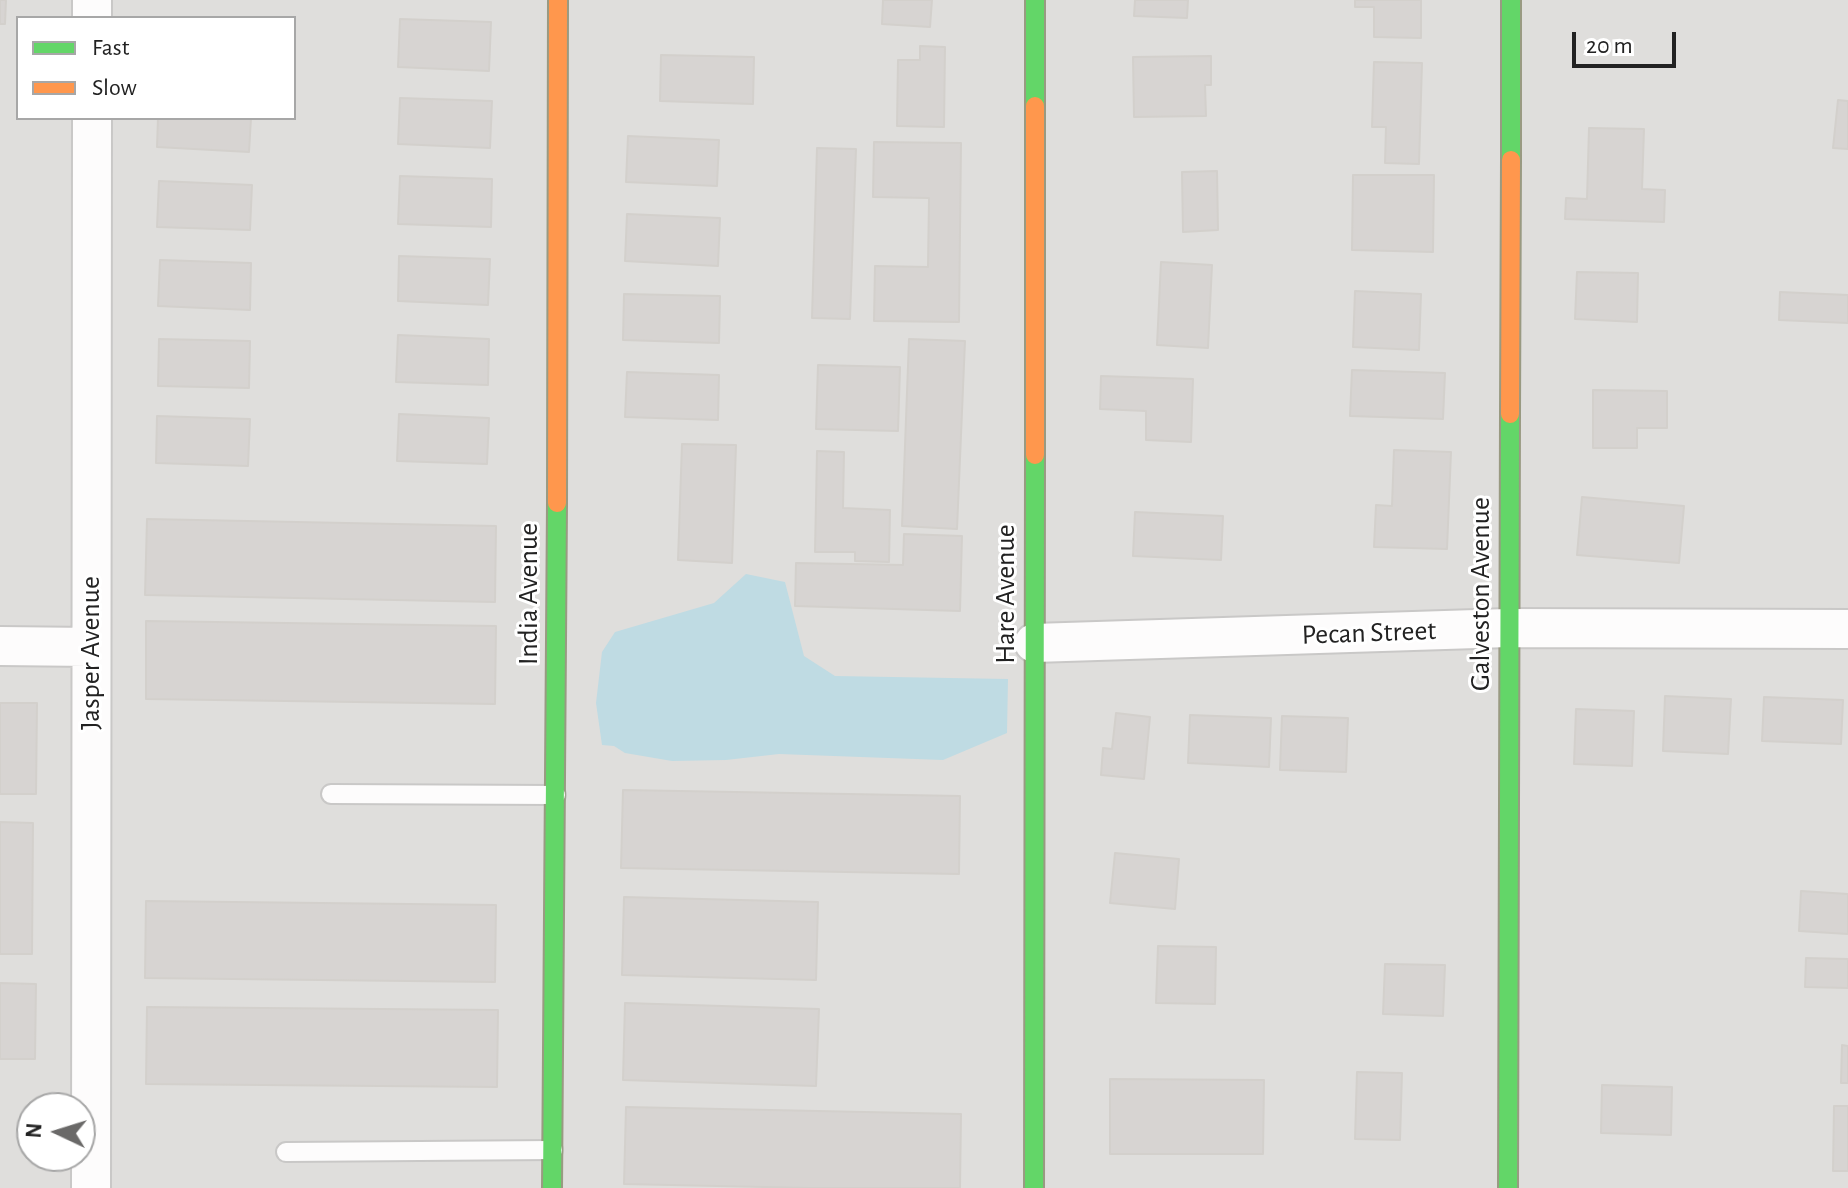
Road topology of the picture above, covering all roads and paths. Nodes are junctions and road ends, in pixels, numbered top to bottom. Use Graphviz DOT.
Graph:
graph roads {
  1 [pos="558,0"];
  2 [pos="1035,0"];
  3 [pos="1511,0"];
  4 [pos="92,120"];
  5 [pos="1508,628"];
  6 [pos="1848,629"];
  7 [pos="1034,643"];
  8 [pos="0,646"];
  9 [pos="91,647"];
  10 [pos="331,794"];
  11 [pos="556,795"];
  12 [pos="553,1150"];
  13 [pos="286,1152"];
  14 [pos="91,1188"];
  15 [pos="552,1188"];
  16 [pos="1034,1188"];
  17 [pos="1508,1188"];
  1 -- 11 [label="street, India Avenue"];
  2 -- 7 [label="street, Hare Avenue"];
  3 -- 5 [label="street, Galveston Avenue"];
  4 -- 9 [label="street, Jasper Avenue"];
  5 -- 6 [label="street, Pecan Street"];
  5 -- 7 [label="street, Pecan Street"];
  5 -- 17 [label="street, Galveston Avenue"];
  7 -- 16 [label="street, Hare Avenue"];
  8 -- 9 [label="street"];
  9 -- 14 [label="street, Jasper Avenue"];
  10 -- 11 [label="lane"];
  11 -- 12 [label="street, India Avenue"];
  12 -- 13 [label="lane"];
  12 -- 15 [label="street, India Avenue"];
}
